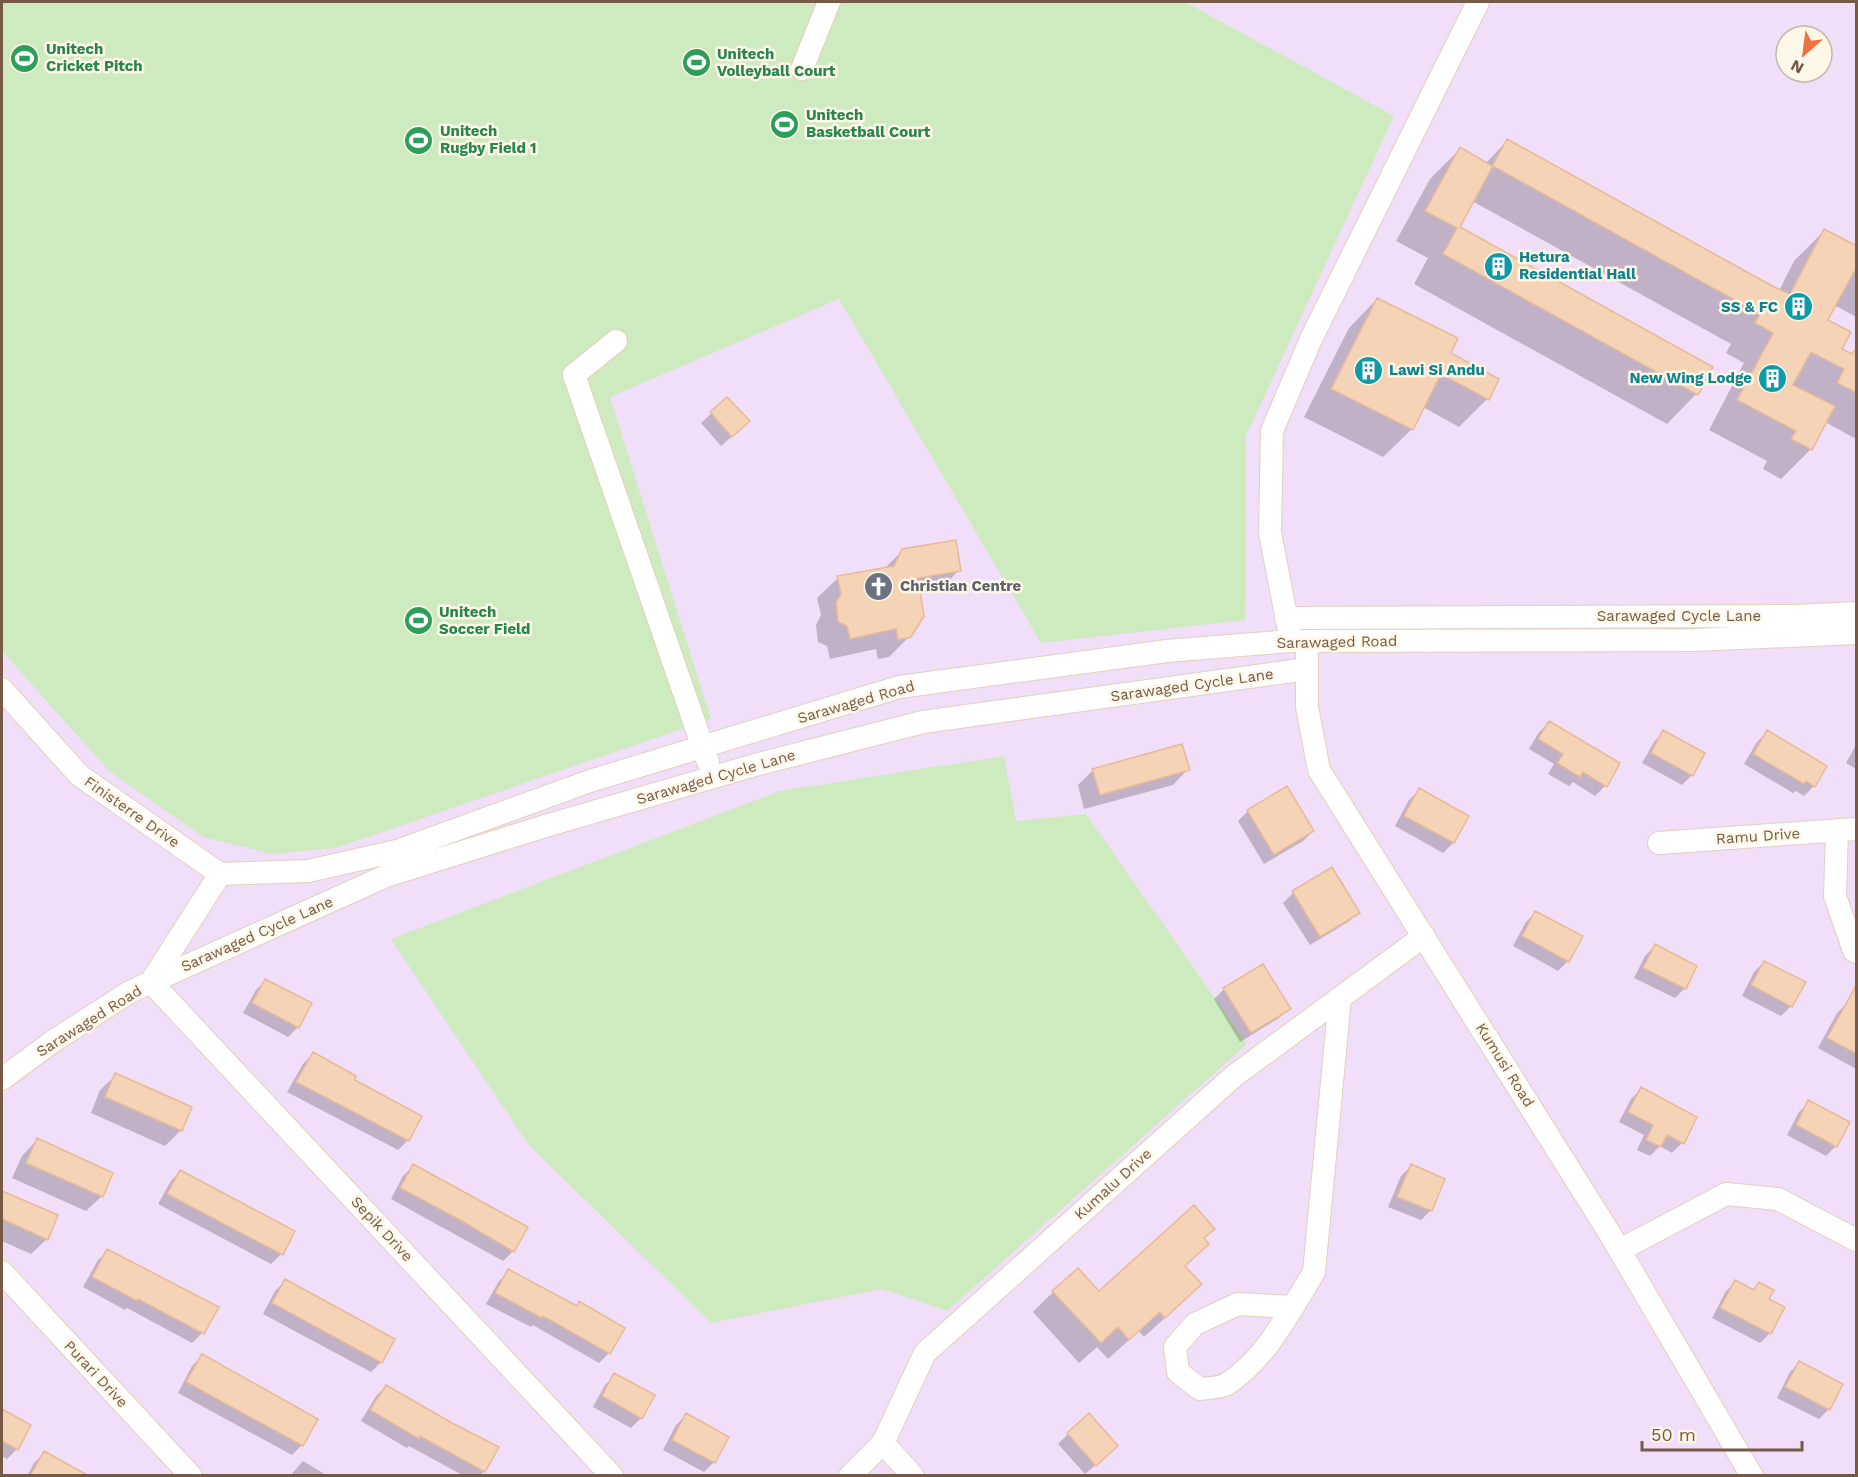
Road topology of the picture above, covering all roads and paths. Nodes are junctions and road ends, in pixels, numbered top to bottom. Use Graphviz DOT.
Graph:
graph roads {
  1 [pos="829,2"];
  2 [pos="1469,5"];
  3 [pos="802,69"];
  4 [pos="616,341"];
  5 [pos="1857,613"];
  6 [pos="1286,618"];
  7 [pos="1857,633"];
  8 [pos="1299,641"];
  9 [pos="1307,669"];
  10 [pos="2,689"];
  11 [pos="713,777"];
  12 [pos="1847,830"];
  13 [pos="1659,843"];
  14 [pos="220,874"];
  15 [pos="1424,936"];
  16 [pos="1857,952"];
  17 [pos="151,982"];
  18 [pos="1340,998"];
  19 [pos="2,1079"];
  20 [pos="1857,1240"];
  21 [pos="1620,1250"];
  22 [pos="2,1272"];
  23 [pos="1292,1307"];
  24 [pos="883,1443"];
  25 [pos="191,1476"];
  26 [pos="612,1476"];
  27 [pos="850,1476"];
  28 [pos="913,1476"];
  29 [pos="1752,1476"];
  1 -- 3 [label="street"];
  2 -- 6 [label="street, Kumusi Road"];
  4 -- 11 [label="street"];
  5 -- 6 [label="street, Sarawaged Cycle Lane"];
  6 -- 8 [label="street, Kumusi Road"];
  7 -- 8 [label="street, Sarawaged Road"];
  8 -- 9 [label="street, Kumusi Road"];
  8 -- 14 [label="street, Sarawaged Road"];
  9 -- 11 [label="street, Sarawaged Cycle Lane"];
  9 -- 15 [label="street, Kumusi Road"];
  10 -- 14 [label="street, Finisterre Drive"];
  11 -- 17 [label="street, Sarawaged Cycle Lane"];
  12 -- 13 [label="street, Ramu Drive"];
  12 -- 16 [label="street"];
  14 -- 17 [label="street, Sarawaged Road"];
  15 -- 18 [label="street, Kumalu Drive"];
  15 -- 21 [label="street, Kumusi Road"];
  17 -- 19 [label="street, Sarawaged Road"];
  17 -- 26 [label="street"];
  18 -- 23 [label="street"];
  18 -- 24 [label="street, Kumalu Drive"];
  20 -- 21 [label="street"];
  21 -- 29 [label="street, Kumusi Road"];
  22 -- 25 [label="street, Purari Drive"];
  23 -- 23 [label="street"];
  24 -- 27 [label="street, Kumalu Drive"];
  24 -- 28 [label="street"];
}
